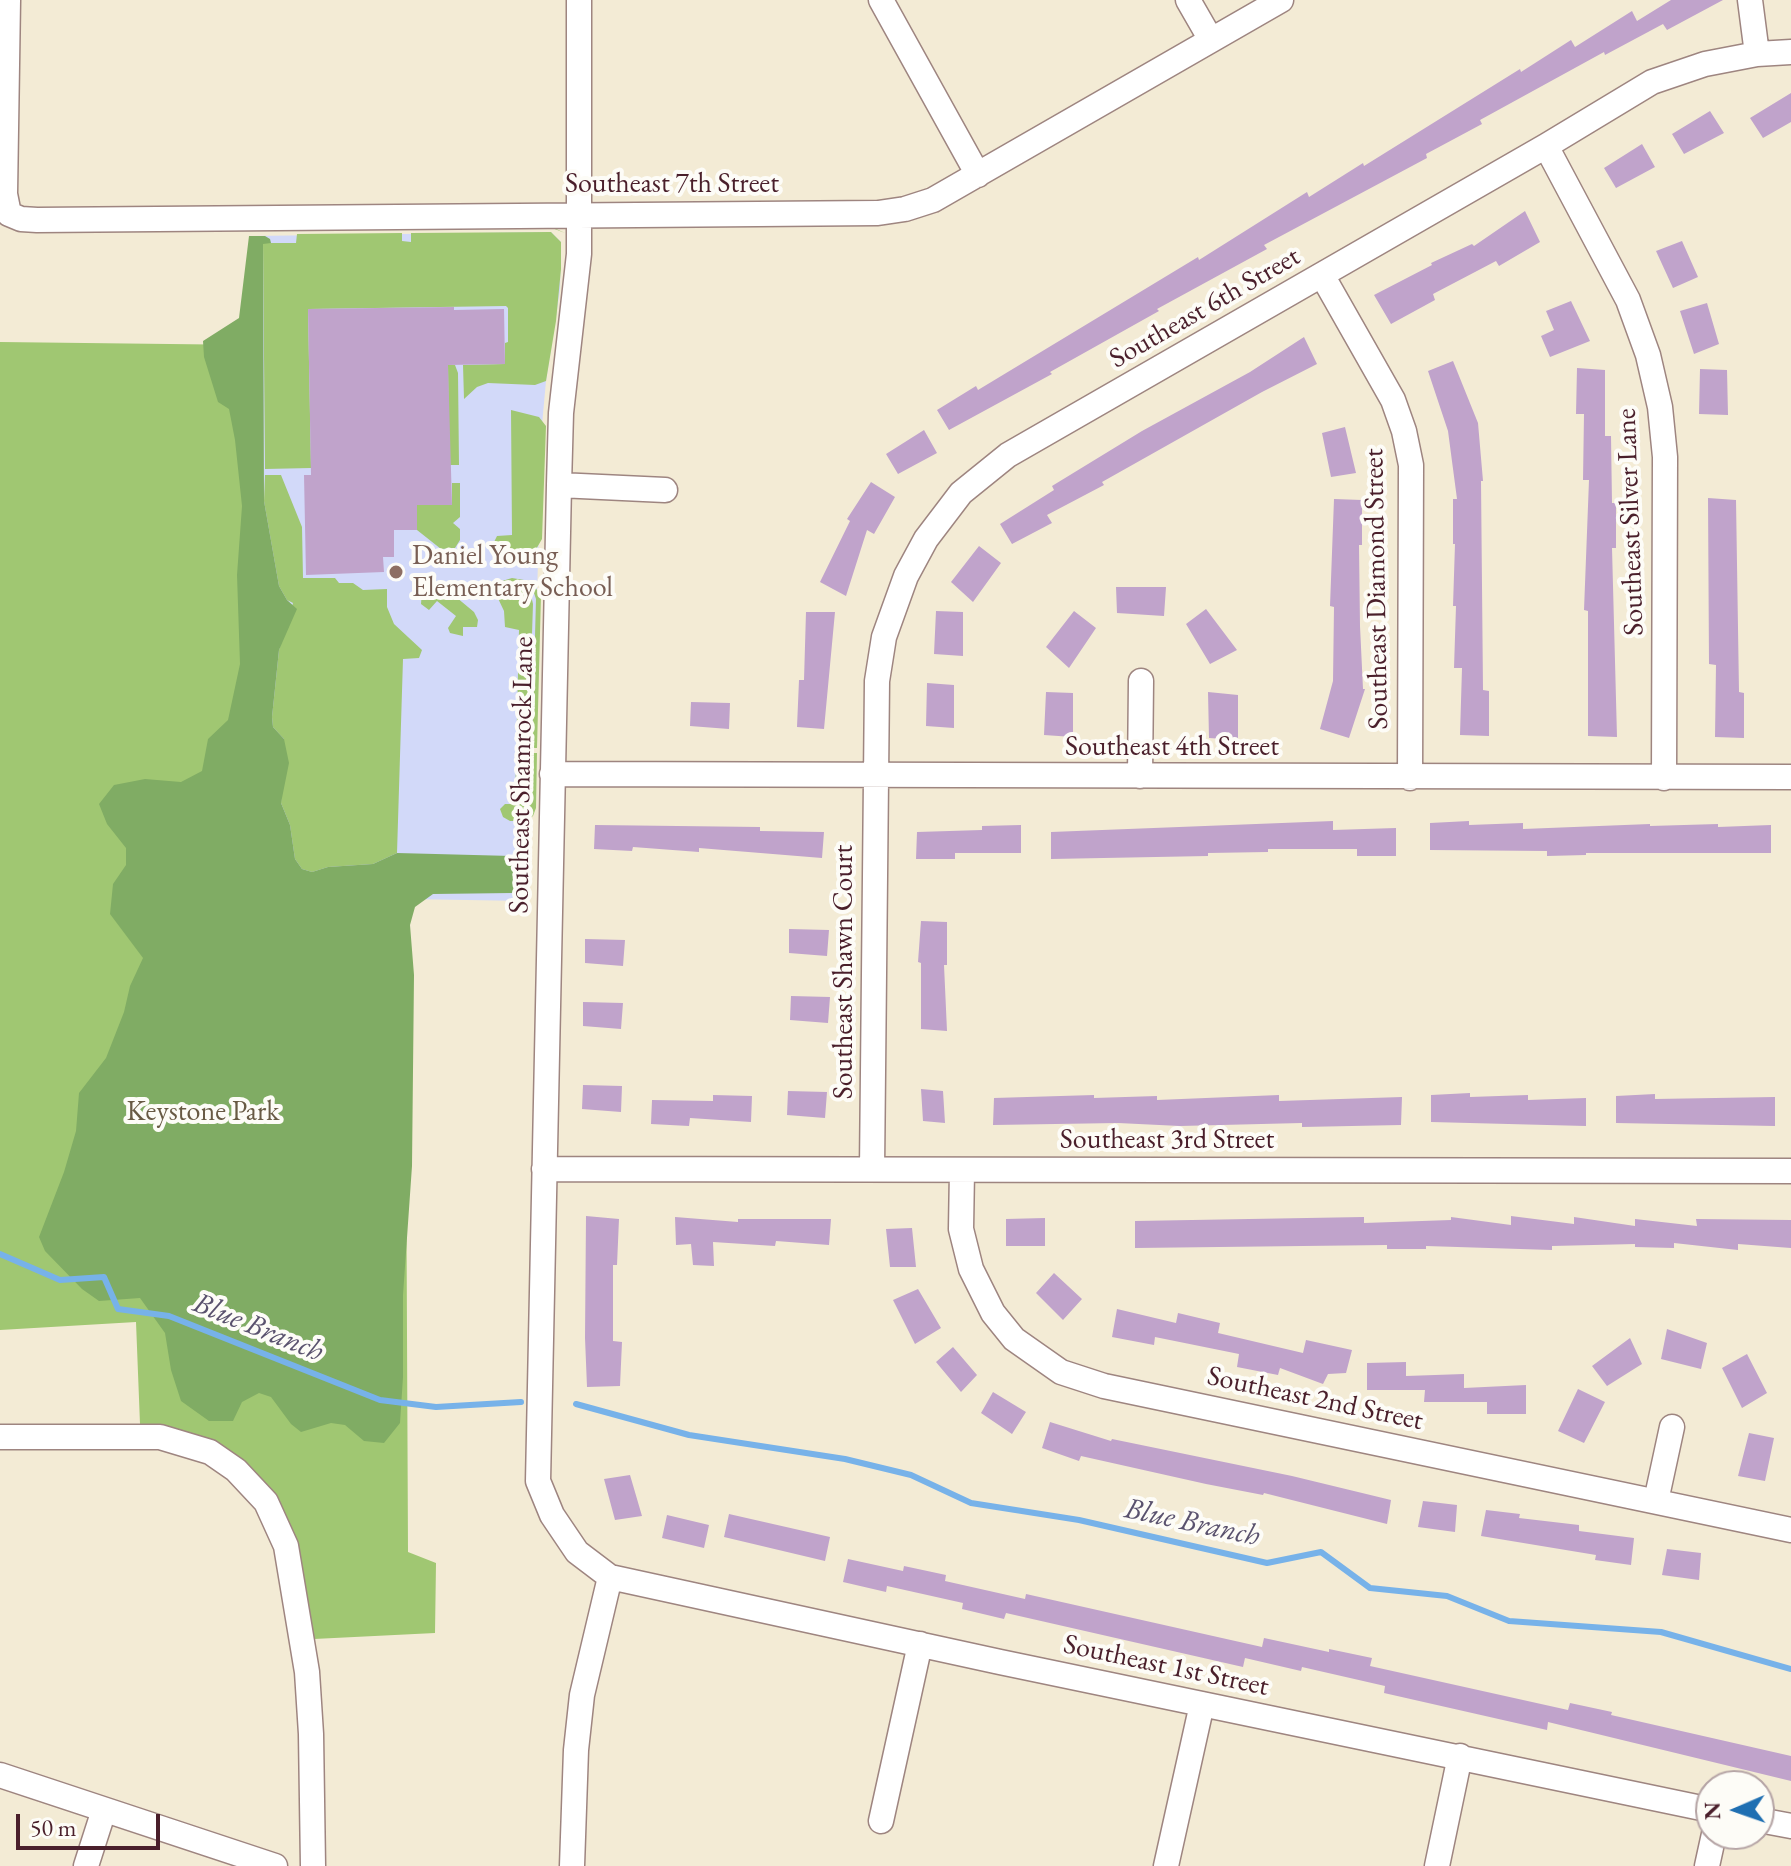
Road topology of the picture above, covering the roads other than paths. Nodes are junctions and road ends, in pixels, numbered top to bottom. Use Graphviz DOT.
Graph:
graph roads {
  1 [pos="8,0"];
  2 [pos="579,0"];
  3 [pos="881,0"];
  4 [pos="1188,0"];
  5 [pos="1281,0"];
  6 [pos="1750,0"];
  7 [pos="1211,40"];
  8 [pos="1791,52"];
  9 [pos="1757,54"];
  10 [pos="1546,146"];
  11 [pos="978,175"];
  12 [pos="578,215"];
  13 [pos="1322,275"];
  14 [pos="559,485"];
  15 [pos="665,490"];
  16 [pos="1141,681"];
  17 [pos="552,774"];
  18 [pos="1140,776"];
  19 [pos="875,777"];
  20 [pos="1791,777"];
  21 [pos="1410,778"];
  22 [pos="1664,778"];
  23 [pos="544,1169"];
  24 [pos="872,1169"];
  25 [pos="962,1171"];
  26 [pos="1791,1171"];
  27 [pos="1672,1427"];
  28 [pos="0,1437"];
  29 [pos="1656,1501"];
  30 [pos="1791,1530"];
  31 [pos="610,1577"];
  32 [pos="920,1644"];
  33 [pos="1202,1704"];
  34 [pos="1460,1756"];
  35 [pos="0,1775"];
  36 [pos="1695,1807"];
  37 [pos="104,1810"];
  38 [pos="881,1821"];
  39 [pos="86,1866"];
  40 [pos="275,1866"];
  41 [pos="313,1866"];
  42 [pos="572,1866"];
  43 [pos="1166,1866"];
  44 [pos="1437,1866"];
  1 -- 12 [label="street, Southeast 7th Street"];
  2 -- 12 [label="street, Southeast Shamrock Lane"];
  3 -- 11 [label="street"];
  4 -- 7 [label="street"];
  5 -- 7 [label="street, Southeast 7th Street"];
  6 -- 9 [label="street"];
  7 -- 11 [label="street, Southeast 7th Street"];
  8 -- 9 [label="street, Southeast 6th Street"];
  9 -- 10 [label="street, Southeast 6th Street"];
  10 -- 13 [label="street, Southeast 6th Street"];
  10 -- 22 [label="street, Southeast Silver Lane"];
  11 -- 12 [label="street, Southeast 7th Street"];
  12 -- 14 [label="street, Southeast Shamrock Lane"];
  13 -- 19 [label="street, Southeast 6th Street"];
  13 -- 21 [label="street, Southeast Diamond Street"];
  14 -- 15 [label="street"];
  14 -- 17 [label="street, Southeast Shamrock Lane"];
  16 -- 18 [label="street"];
  17 -- 19 [label="street, Southeast 4th Street"];
  17 -- 23 [label="street, Southeast Shamrock Lane"];
  18 -- 19 [label="street, Southeast 4th Street"];
  18 -- 21 [label="street, Southeast 4th Street"];
  19 -- 24 [label="street, Southeast Shawn Court"];
  20 -- 22 [label="street, Southeast 4th Street"];
  21 -- 22 [label="street, Southeast 4th Street"];
  23 -- 24 [label="street, Southeast 3rd Street"];
  23 -- 31 [label="street, Southeast Shamrock Lane"];
  24 -- 25 [label="street, Southeast 3rd Street"];
  25 -- 26 [label="street, Southeast 3rd Street"];
  25 -- 29 [label="street, Southeast 2nd Street"];
  27 -- 29 [label="street"];
  28 -- 41 [label="street"];
  29 -- 30 [label="street, Southeast 2nd Street"];
  31 -- 32 [label="street, Southeast 1st Street"];
  31 -- 42 [label="street"];
  32 -- 33 [label="street, Southeast 1st Street"];
  32 -- 38 [label="street"];
  33 -- 34 [label="street, Southeast 1st Street"];
  33 -- 43 [label="street"];
  34 -- 36 [label="street, Southeast 1st Street"];
  34 -- 44 [label="street"];
  35 -- 37 [label="street"];
  37 -- 39 [label="street"];
  37 -- 40 [label="street"];
}
